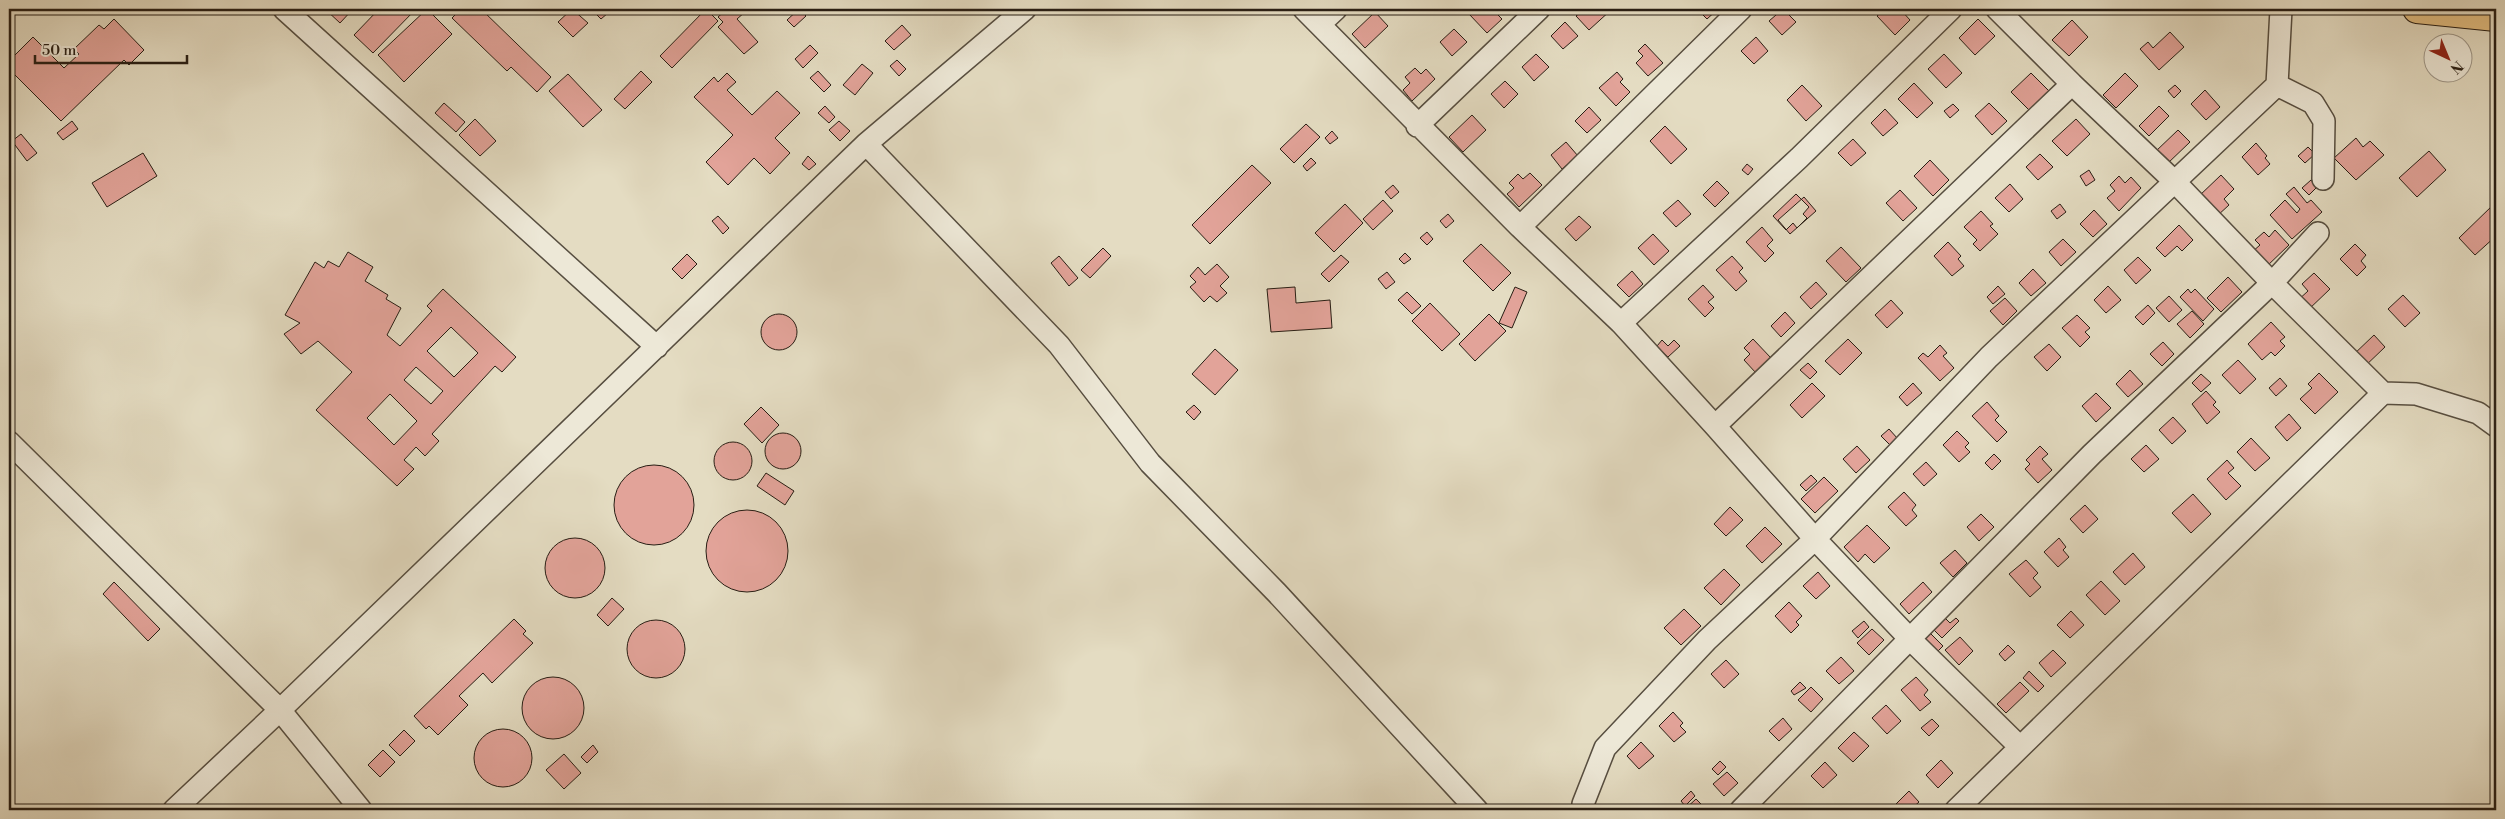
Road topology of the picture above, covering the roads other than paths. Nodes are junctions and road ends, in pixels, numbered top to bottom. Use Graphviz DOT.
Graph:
graph roads {
  1 [pos="284,9"];
  2 [pos="1025,9"];
  3 [pos="1304,9"];
  4 [pos="1336,9"];
  5 [pos="1539,9"];
  6 [pos="1741,9"];
  7 [pos="1951,9"];
  8 [pos="1997,9"];
  9 [pos="2281,9"];
  10 [pos="2417,9"];
  11 [pos="2496,17"];
  12 [pos="1320,24"];
  13 [pos="2072,84"];
  14 [pos="2277,85"];
  15 [pos="1417,126"];
  16 [pos="866,144"];
  17 [pos="2323,179"];
  18 [pos="2174,182"];
  19 [pos="1520,227"];
  20 [pos="2318,233"];
  21 [pos="2272,284"];
  22 [pos="1621,323"];
  23 [pos="657,347"];
  24 [pos="2383,393"];
  25 [pos="1715,426"];
  26 [pos="2496,426"];
  27 [pos="9,442"];
  28 [pos="1814,539"];
  29 [pos="1910,639"];
  30 [pos="280,710"];
  31 [pos="2020,747"];
  32 [pos="1475,809"];
  33 [pos="174,810"];
  34 [pos="360,810"];
  35 [pos="1583,810"];
  36 [pos="1741,810"];
  37 [pos="1956,810"];
  1 -- 23 [label="street"];
  2 -- 16 [label="street"];
  3 -- 12 [label="street"];
  4 -- 12 [label="street"];
  5 -- 15 [label="street"];
  6 -- 19 [label="street"];
  7 -- 22 [label="street"];
  8 -- 13 [label="street"];
  9 -- 14 [label="street"];
  10 -- 11 [label="main road"];
  12 -- 15 [label="street"];
  13 -- 18 [label="street"];
  13 -- 25 [label="street"];
  14 -- 17 [label="street"];
  14 -- 18 [label="street"];
  15 -- 19 [label="street"];
  16 -- 23 [label="street"];
  16 -- 32 [label="street"];
  18 -- 21 [label="street"];
  18 -- 28 [label="street"];
  19 -- 22 [label="street"];
  20 -- 21 [label="street"];
  21 -- 24 [label="street"];
  21 -- 29 [label="street"];
  22 -- 25 [label="street"];
  23 -- 30 [label="street"];
  24 -- 26 [label="street"];
  24 -- 31 [label="street"];
  25 -- 28 [label="street"];
  27 -- 30 [label="street"];
  28 -- 29 [label="street"];
  28 -- 35 [label="street"];
  29 -- 31 [label="street"];
  29 -- 36 [label="street"];
  30 -- 33 [label="street"];
  30 -- 34 [label="street"];
  31 -- 37 [label="street"];
}
